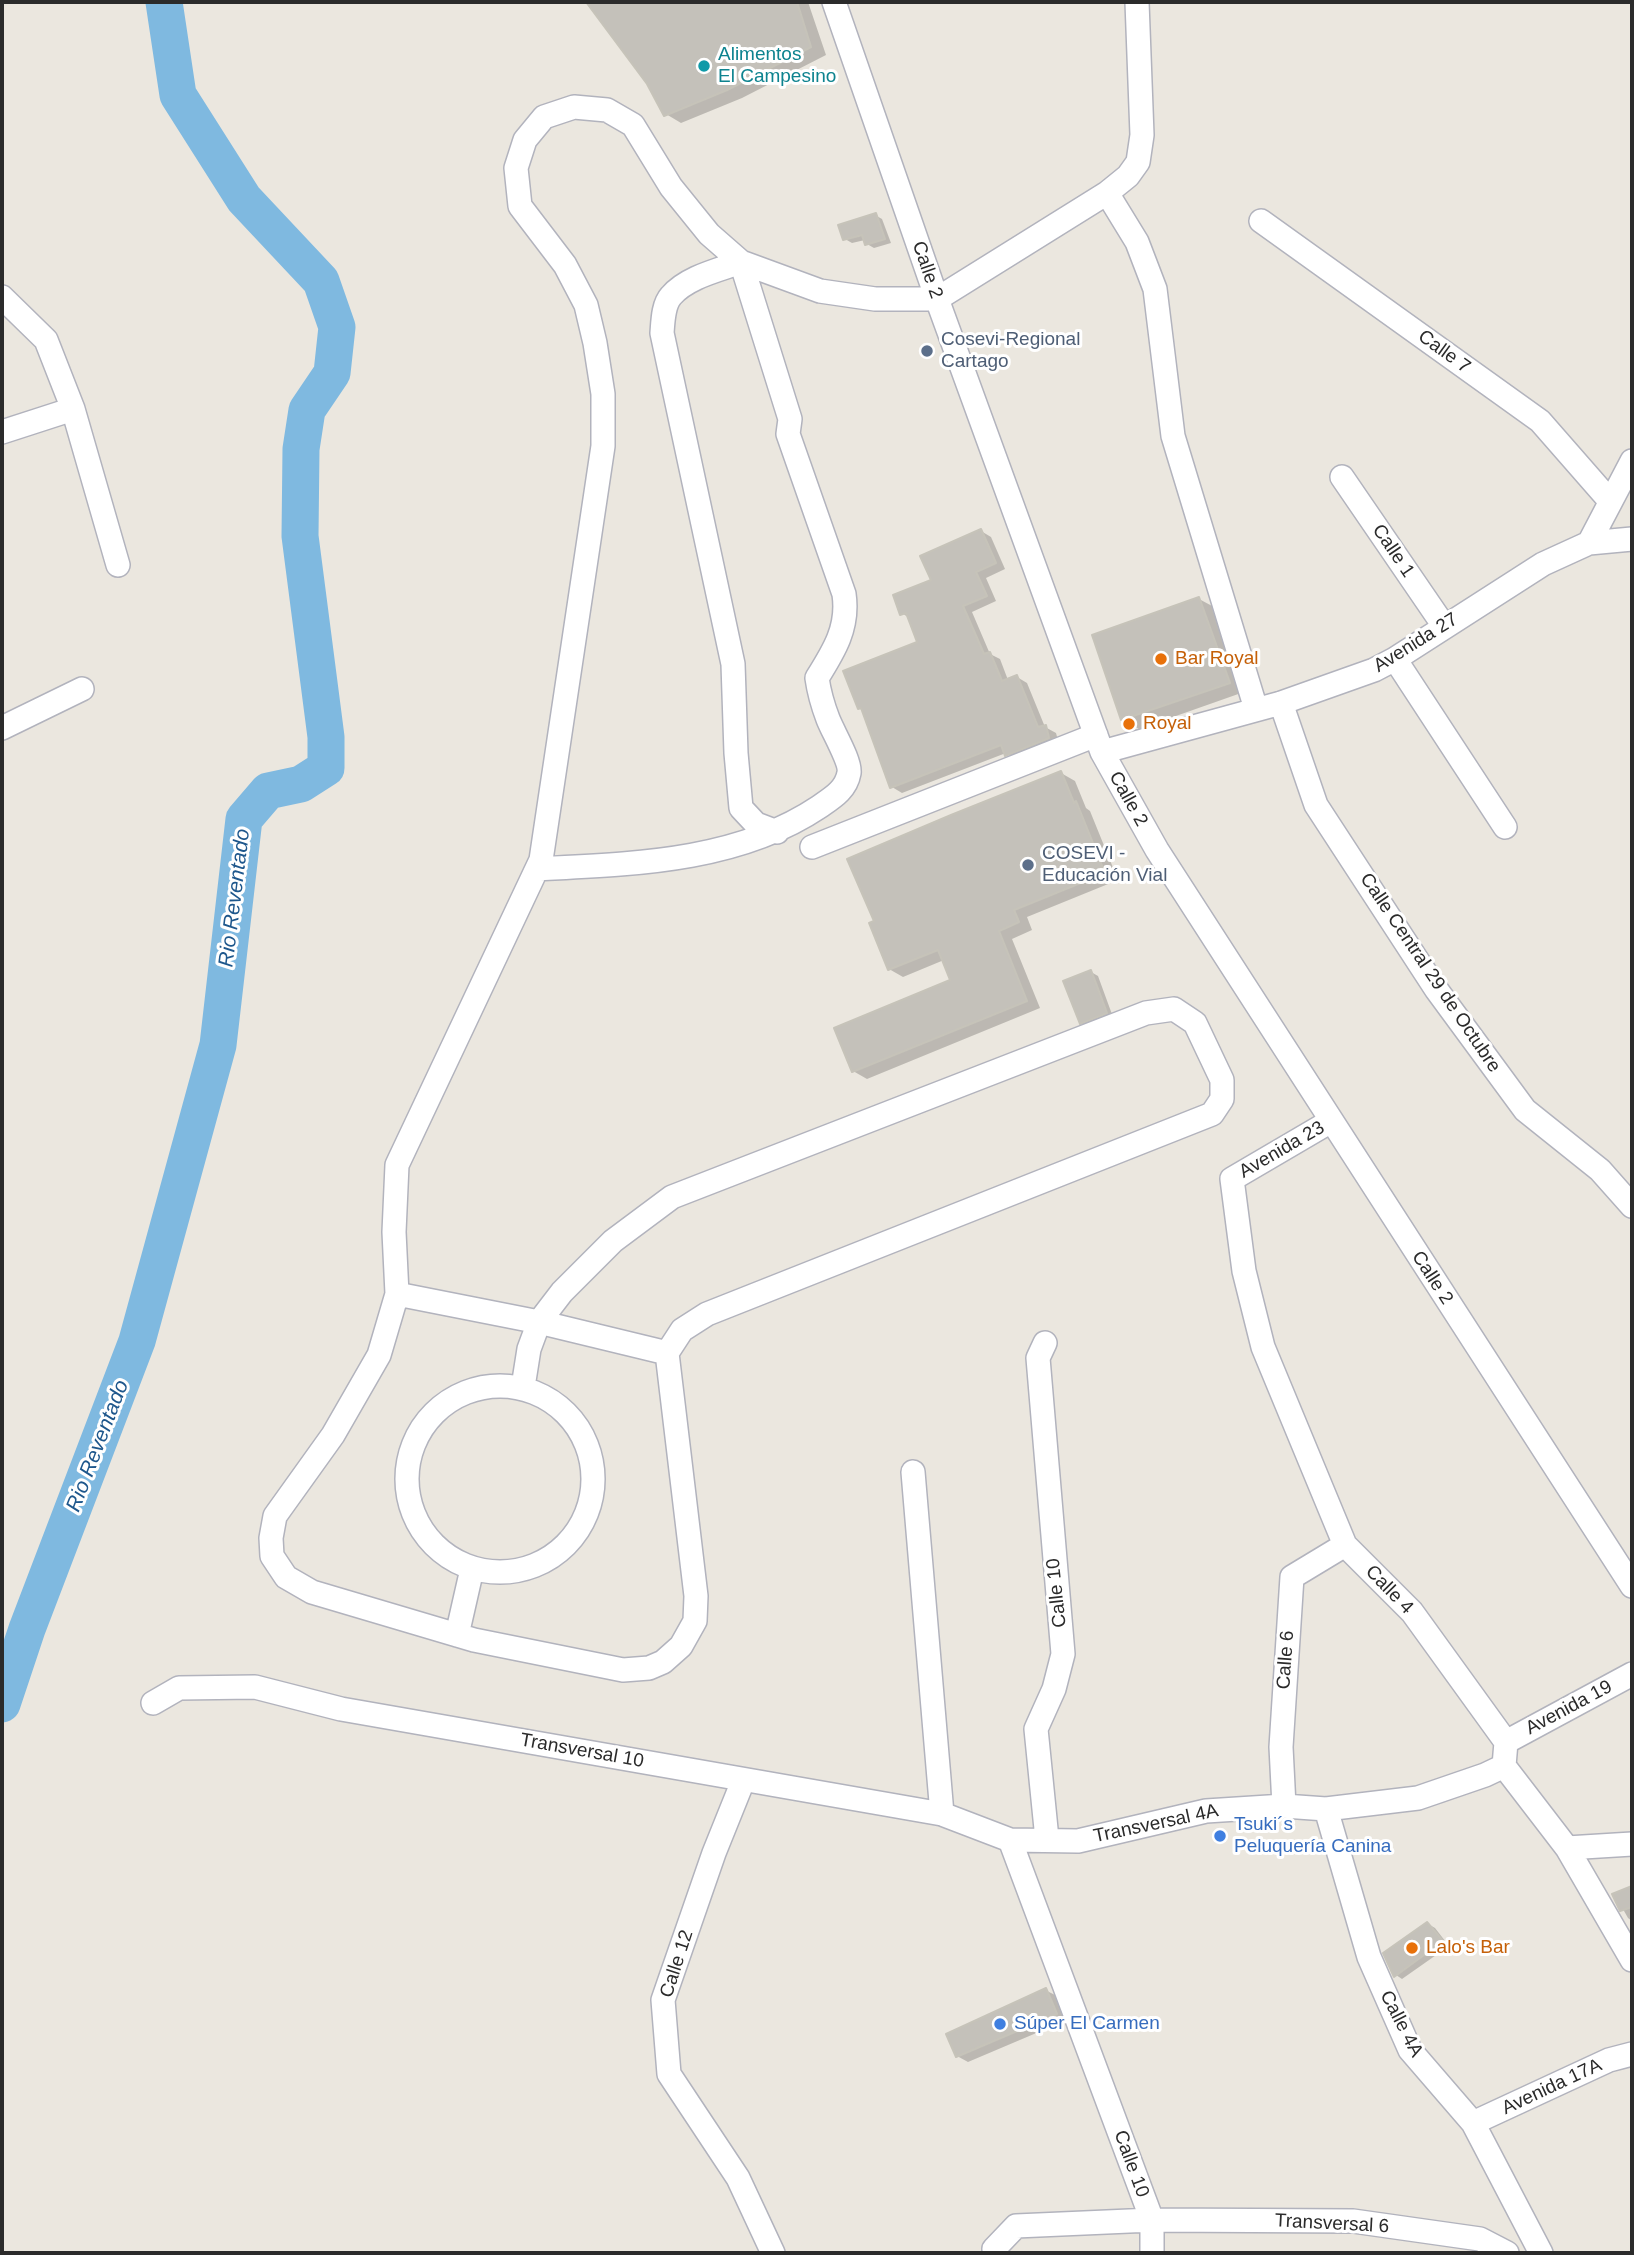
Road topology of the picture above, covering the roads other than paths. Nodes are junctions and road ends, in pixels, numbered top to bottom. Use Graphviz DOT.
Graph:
graph roads {
  1 [pos="834,2"];
  2 [pos="1137,2"];
  3 [pos="1107,193"];
  4 [pos="1261,221"];
  5 [pos="741,262"];
  6 [pos="2,297"];
  7 [pos="937,299"];
  8 [pos="73,409"];
  9 [pos="2,432"];
  10 [pos="1632,461"];
  11 [pos="1342,477"];
  12 [pos="1610,501"];
  13 [pos="1632,539"];
  14 [pos="1589,543"];
  15 [pos="118,565"];
  16 [pos="1444,626"];
  17 [pos="1395,660"];
  18 [pos="82,689"];
  19 [pos="1280,703"];
  20 [pos="1256,709"];
  21 [pos="2,728"];
  22 [pos="1099,743"];
  23 [pos="1505,827"];
  24 [pos="777,832"];
  25 [pos="812,846"];
  26 [pos="537,869"];
  27 [pos="1331,1121"];
  28 [pos="1233,1179"];
  29 [pos="1632,1206"];
  30 [pos="397,1294"];
  31 [pos="539,1322"];
  32 [pos="1045,1343"];
  33 [pos="667,1353"];
  34 [pos="523,1387"];
  35 [pos="913,1472"];
  36 [pos="1345,1545"];
  37 [pos="472,1569"];
  38 [pos="1632,1586"];
  39 [pos="457,1635"];
  40 [pos="1632,1674"];
  41 [pos="153,1703"];
  42 [pos="1506,1742"];
  43 [pos="1504,1766"];
  44 [pos="743,1781"];
  45 [pos="1284,1806"];
  46 [pos="1326,1809"];
  47 [pos="942,1814"];
  48 [pos="1047,1839"];
  49 [pos="1010,1840"];
  50 [pos="1632,1844"];
  51 [pos="1567,1848"];
  52 [pos="1632,1960"];
  53 [pos="1632,2054"];
  54 [pos="1473,2123"];
  55 [pos="1152,2220"];
  56 [pos="773,2253"];
  57 [pos="995,2253"];
  58 [pos="1152,2253"];
  59 [pos="1507,2253"];
  60 [pos="1541,2253"];
  1 -- 7 [label="street, Calle 2"];
  2 -- 3 [label="street"];
  3 -- 7 [label="street"];
  3 -- 20 [label="street"];
  4 -- 12 [label="street, Calle 7"];
  5 -- 7 [label="street"];
  5 -- 24 [label="street"];
  5 -- 24 [label="street"];
  5 -- 26 [label="street"];
  6 -- 8 [label="street"];
  7 -- 22 [label="street, Calle 2"];
  8 -- 9 [label="street"];
  8 -- 15 [label="street"];
  10 -- 12 [label="street"];
  11 -- 16 [label="street, Calle 1"];
  12 -- 14 [label="street"];
  13 -- 14 [label="street"];
  14 -- 16 [label="street, Avenida 27"];
  16 -- 17 [label="street, Avenida 27"];
  17 -- 19 [label="street, Avenida 27"];
  17 -- 23 [label="street"];
  18 -- 21 [label="street"];
  19 -- 20 [label="street, Avenida 27"];
  19 -- 29 [label="street, Calle Central 29 de Octubre"];
  20 -- 22 [label="street, Avenida 27"];
  22 -- 25 [label="street, Avenida 27"];
  22 -- 27 [label="street, Calle 2"];
  24 -- 26 [label="street"];
  26 -- 30 [label="street"];
  27 -- 28 [label="street, Avenida 23"];
  27 -- 38 [label="street, Calle 2"];
  28 -- 36 [label="street, Calle 4"];
  30 -- 31 [label="street"];
  30 -- 39 [label="street"];
  31 -- 33 [label="street"];
  31 -- 33 [label="street"];
  31 -- 34 [label="street"];
  32 -- 48 [label="street, Calle 10"];
  33 -- 39 [label="street"];
  34 -- 37 [label="street"];
  34 -- 37 [label="street"];
  35 -- 47 [label="street"];
  36 -- 42 [label="street, Calle 4"];
  36 -- 45 [label="street, Calle 6"];
  37 -- 39 [label="street"];
  40 -- 42 [label="street, Avenida 19"];
  41 -- 44 [label="street, Transversal 10"];
  42 -- 43 [label="street"];
  43 -- 46 [label="street, Transversal 4A"];
  43 -- 51 [label="street"];
  44 -- 47 [label="street, Transversal 10"];
  44 -- 56 [label="street, Calle 12"];
  45 -- 46 [label="street, Transversal 4A"];
  45 -- 48 [label="street, Transversal 4A"];
  46 -- 54 [label="street, Calle 4A"];
  47 -- 49 [label="street, Transversal 10"];
  48 -- 49 [label="street, Transversal 4A"];
  49 -- 55 [label="street, Calle 10"];
  50 -- 51 [label="street"];
  51 -- 52 [label="street"];
  53 -- 54 [label="street, Avenida 17A"];
  54 -- 60 [label="street, Calle 4A"];
  55 -- 57 [label="street, Transversal 6"];
  55 -- 58 [label="street, Calle 10"];
  55 -- 59 [label="street, Transversal 6"];
}
